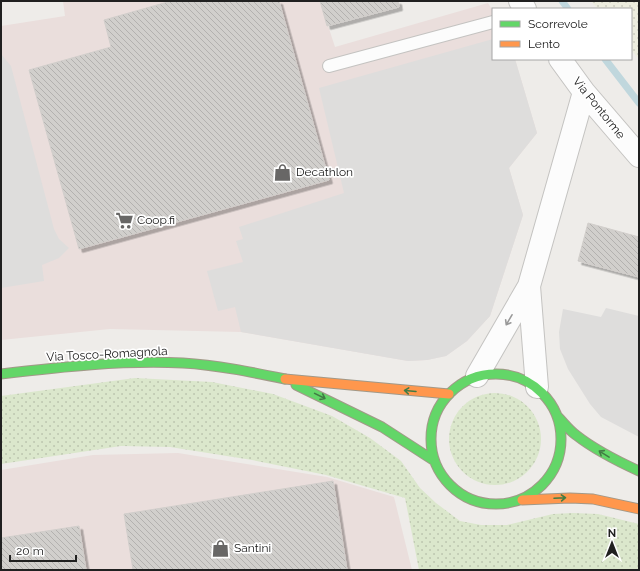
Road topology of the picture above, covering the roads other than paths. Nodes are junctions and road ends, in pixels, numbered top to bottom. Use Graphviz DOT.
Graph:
graph roads {
  1 [pos="492,22"];
  2 [pos="561,60"];
  3 [pos="329,66"];
  4 [pos="584,92"];
  5 [pos="639,156"];
  6 [pos="529,286"];
  7 [pos="1,374"];
  8 [pos="477,376"];
  9 [pos="285,379"];
  10 [pos="537,387"];
  11 [pos="449,394"];
  12 [pos="558,417"];
  13 [pos="433,460"];
  14 [pos="639,471"];
  15 [pos="521,500"];
  16 [pos="639,509"];
  1 -- 3 [label="lane"];
  2 -- 4 [label="street, Via Pontorme"];
  4 -- 5 [label="street, Via Pontorme"];
  4 -- 6 [label="street"];
  6 -- 8 [label="street, one-way"];
  6 -- 10 [label="street"];
  7 -- 9 [label="main road, Via Tosco-Romagnola"];
  8 -- 10 [label="main road"];
  8 -- 11 [label="main road"];
  11 -- 9 [label="main road, one-way"];
  9 -- 13 [label="main road, one-way"];
  10 -- 12 [label="main road"];
  11 -- 13 [label="main road"];
  14 -- 12 [label="main road, one-way"];
  12 -- 15 [label="main road"];
  13 -- 15 [label="main road"];
  15 -- 16 [label="main road, one-way"];
}
